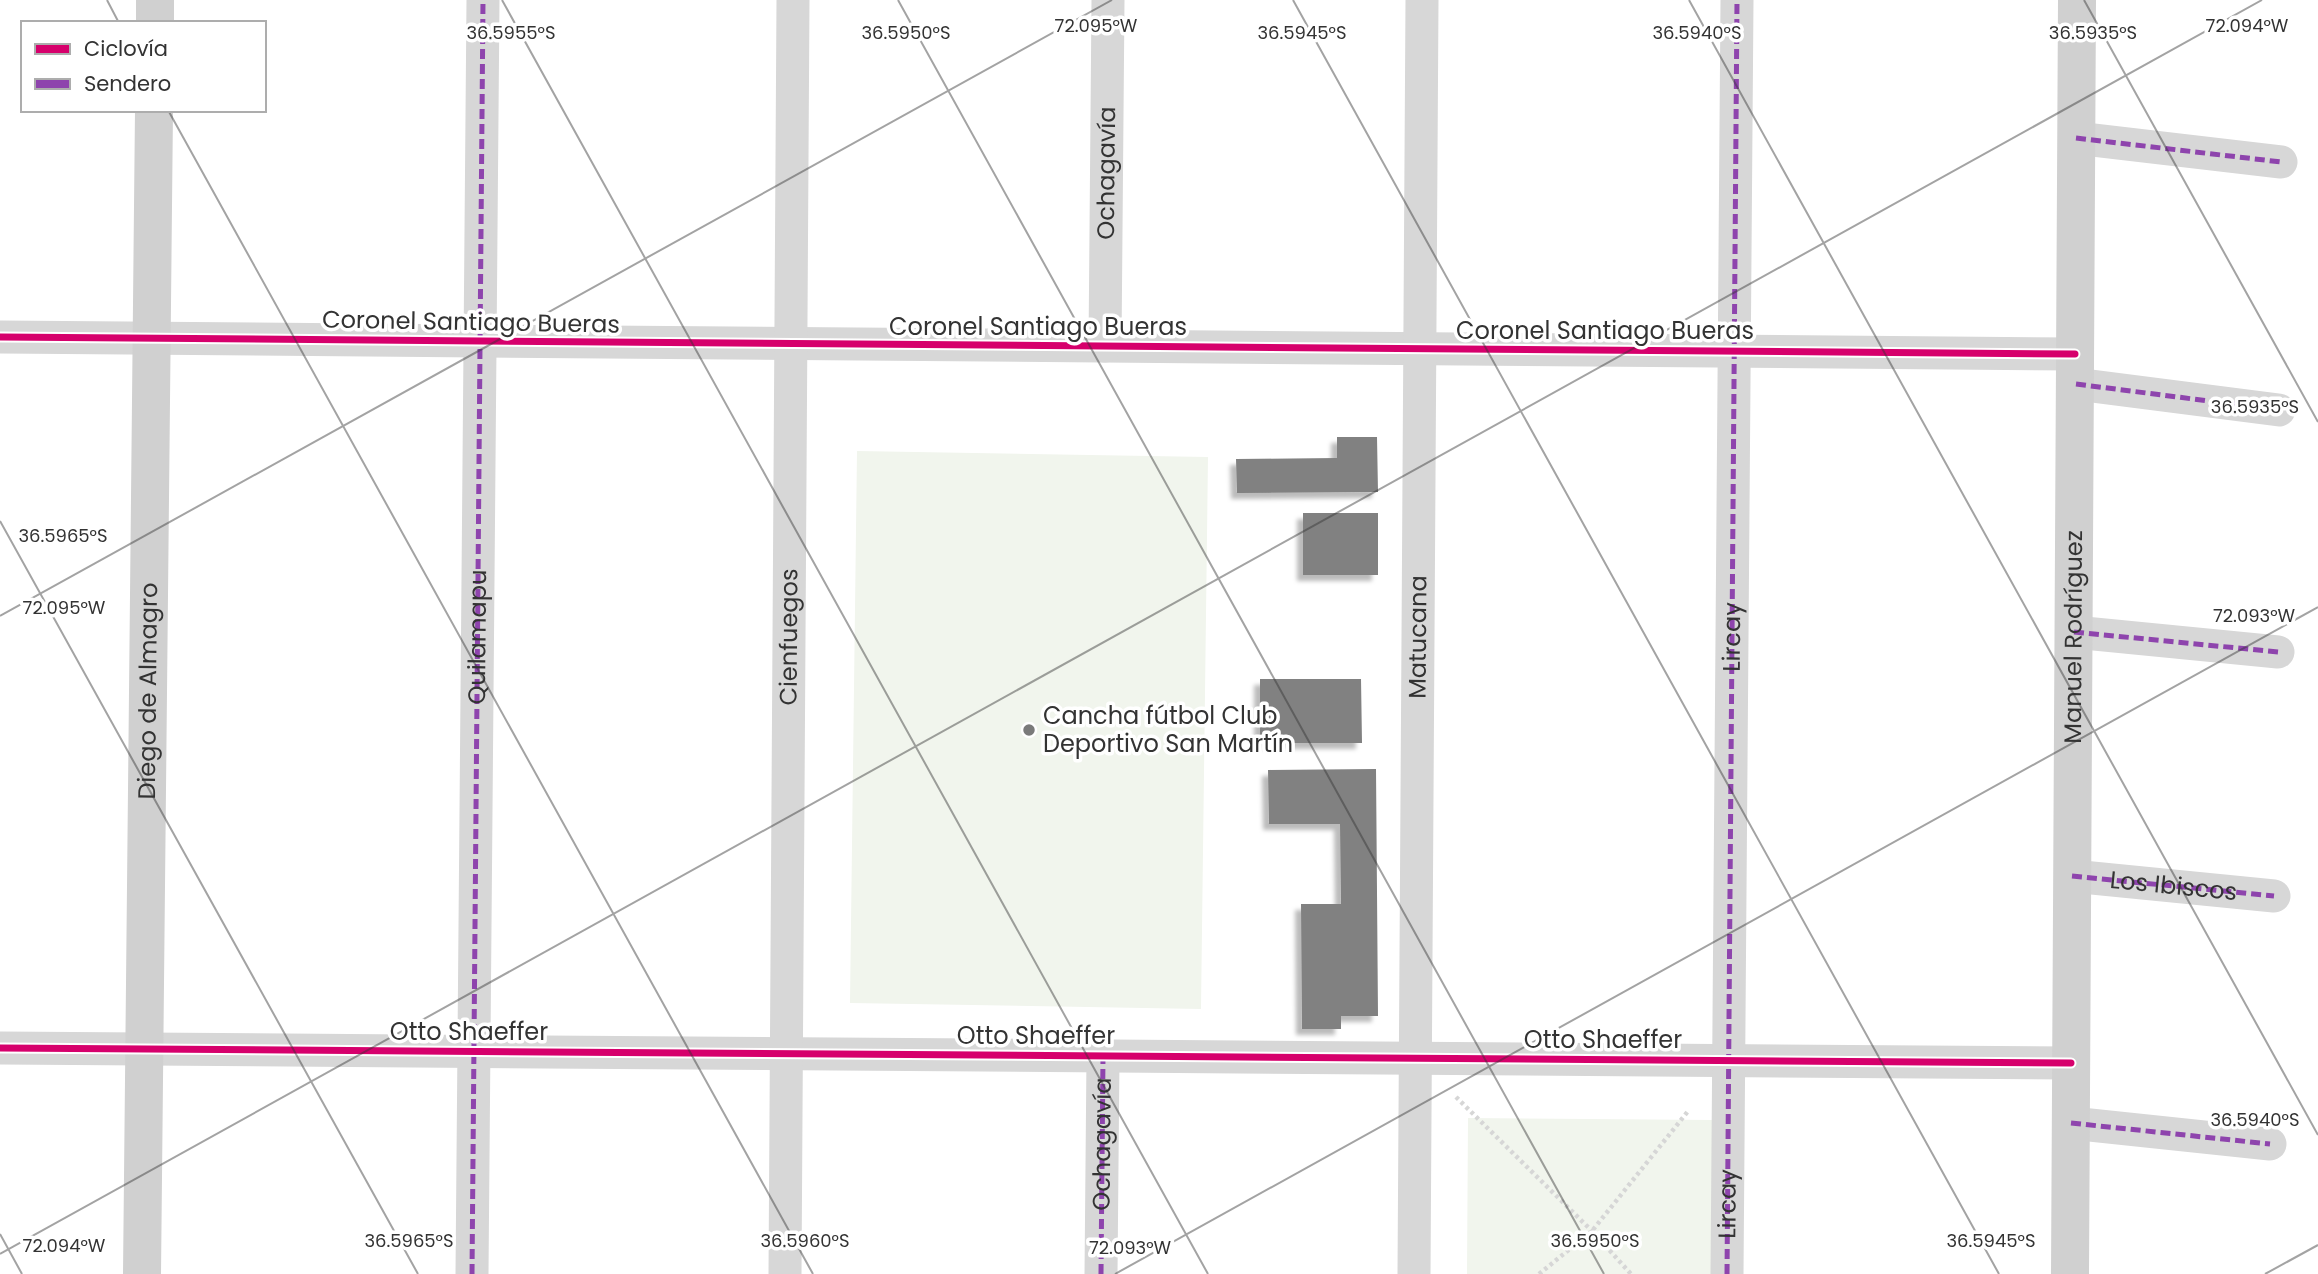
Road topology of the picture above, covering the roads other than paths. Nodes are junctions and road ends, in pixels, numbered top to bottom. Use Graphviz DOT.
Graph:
graph roads {
  1 [pos="155,0"];
  2 [pos="483,0"];
  3 [pos="793,0"];
  4 [pos="1108,0"];
  5 [pos="1422,0"];
  6 [pos="1737,0"];
  7 [pos="2077,0"];
  8 [pos="155,21"];
  9 [pos="154,112"];
  10 [pos="2076,138"];
  11 [pos="2281,162"];
  12 [pos="0,337"];
  13 [pos="152,338"];
  14 [pos="480,341"];
  15 [pos="791,344"];
  16 [pos="1105,346"];
  17 [pos="1420,349"];
  18 [pos="1734,352"];
  19 [pos="2076,369"];
  20 [pos="2279,410"];
  21 [pos="2074,632"];
  22 [pos="2278,652"];
  23 [pos="2073,876"];
  24 [pos="2274,897"];
  25 [pos="0,1048"];
  26 [pos="144,1049"];
  27 [pos="475,1052"];
  28 [pos="786,1054"];
  29 [pos="1103,1056"];
  30 [pos="1415,1058"];
  31 [pos="1729,1060"];
  32 [pos="2071,1063"];
  33 [pos="2071,1123"];
  34 [pos="2270,1143"];
  35 [pos="142,1274"];
  36 [pos="472,1274"];
  37 [pos="785,1274"];
  38 [pos="1101,1274"];
  39 [pos="1414,1274"];
  40 [pos="1727,1274"];
  41 [pos="2070,1274"];
  1 -- 8 [label="street"];
  2 -- 14 [label="street, Quilamapu"];
  3 -- 15 [label="street, Cienfuegos"];
  4 -- 16 [label="street, Ochagavía"];
  5 -- 17 [label="street, Matucana"];
  6 -- 18 [label="street, Lircay"];
  7 -- 10 [label="street, Manuel Rodríguez"];
  9 -- 13 [label="street, Diego de Almagro"];
  10 -- 11 [label="street"];
  10 -- 19 [label="street, Manuel Rodríguez"];
  12 -- 13 [label="street, Coronel Santiago Bueras"];
  13 -- 14 [label="street, Coronel Santiago Bueras"];
  13 -- 26 [label="street, Diego de Almagro"];
  14 -- 15 [label="street, Coronel Santiago Bueras"];
  14 -- 27 [label="street, Quilamapu"];
  15 -- 16 [label="street, Coronel Santiago Bueras"];
  15 -- 28 [label="street, Cienfuegos"];
  16 -- 17 [label="street, Coronel Santiago Bueras"];
  17 -- 18 [label="street, Coronel Santiago Bueras"];
  17 -- 30 [label="street, Matucana"];
  18 -- 19 [label="street, Coronel Santiago Bueras"];
  18 -- 31 [label="street, Lircay"];
  19 -- 20 [label="street, Coronel Santiago Bueras"];
  19 -- 21 [label="street, Manuel Rodríguez"];
  21 -- 22 [label="street"];
  21 -- 23 [label="street, Manuel Rodríguez"];
  23 -- 24 [label="street, Los Ibiscos"];
  23 -- 32 [label="street, Manuel Rodríguez"];
  25 -- 26 [label="street, Otto Shaeffer"];
  26 -- 27 [label="street, Otto Shaeffer"];
  26 -- 35 [label="street, Diego de Almagro"];
  27 -- 28 [label="street, Otto Shaeffer"];
  27 -- 36 [label="street, Quilamapu"];
  28 -- 29 [label="street, Otto Shaeffer"];
  28 -- 37 [label="street, Cienfuegos"];
  29 -- 30 [label="street, Otto Shaeffer"];
  29 -- 38 [label="street, Ochagavía"];
  30 -- 31 [label="street, Otto Shaeffer"];
  30 -- 39 [label="street, Matucana"];
  31 -- 32 [label="street, Otto Shaeffer"];
  31 -- 40 [label="street, Lircay"];
  32 -- 33 [label="street, Manuel Rodríguez"];
  33 -- 34 [label="street"];
  33 -- 41 [label="street, Manuel Rodríguez"];
}
